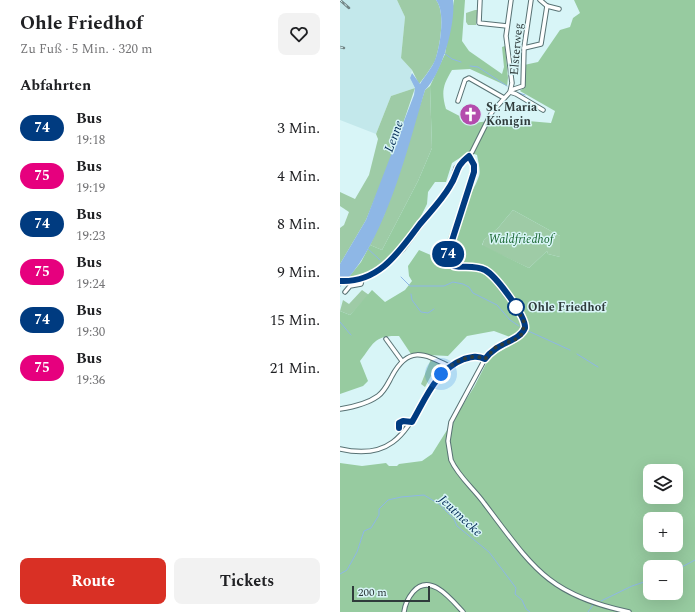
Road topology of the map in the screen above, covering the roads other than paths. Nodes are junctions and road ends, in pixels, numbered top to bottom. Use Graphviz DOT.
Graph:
graph roads {
  1 [pos="480,0"];
  2 [pos="511,0"];
  3 [pos="531,0"];
  4 [pos="540,0"];
  5 [pos="547,6"];
  6 [pos="559,9"];
  7 [pos="507,26"];
  8 [pos="524,48"];
  9 [pos="510,91"];
  10 [pos="504,98"];
  11 [pos="458,101"];
  12 [pos="543,110"];
  13 [pos="469,156"];
  14 [pos="362,279"];
  15 [pos="340,281"];
  16 [pos="345,292"];
  17 [pos="386,339"];
  18 [pos="485,359"];
  19 [pos="402,361"];
  20 [pos="449,366"];
  21 [pos="340,409"];
  22 [pos="340,449"];
  23 [pos="404,612"];
  24 [pos="463,612"];
  25 [pos="630,612"];
  1 -- 7 [label="street"];
  2 -- 7 [label="street"];
  3 -- 8 [label="street, Elsterweg"];
  4 -- 5 [label="street"];
  5 -- 6 [label="street"];
  5 -- 8 [label="street"];
  7 -- 9 [label="street"];
  8 -- 9 [label="street, Elsterweg"];
  9 -- 10 [label="street"];
  9 -- 12 [label="street"];
  10 -- 11 [label="street"];
  10 -- 13 [label="street"];
  13 -- 14 [label="street"];
  13 -- 18 [label="street"];
  14 -- 15 [label="street"];
  14 -- 16 [label="street"];
  17 -- 19 [label="street"];
  18 -- 20 [label="street"];
  18 -- 25 [label="street"];
  19 -- 20 [label="street"];
  19 -- 21 [label="street"];
  20 -- 22 [label="street"];
  23 -- 24 [label="street"];
}
